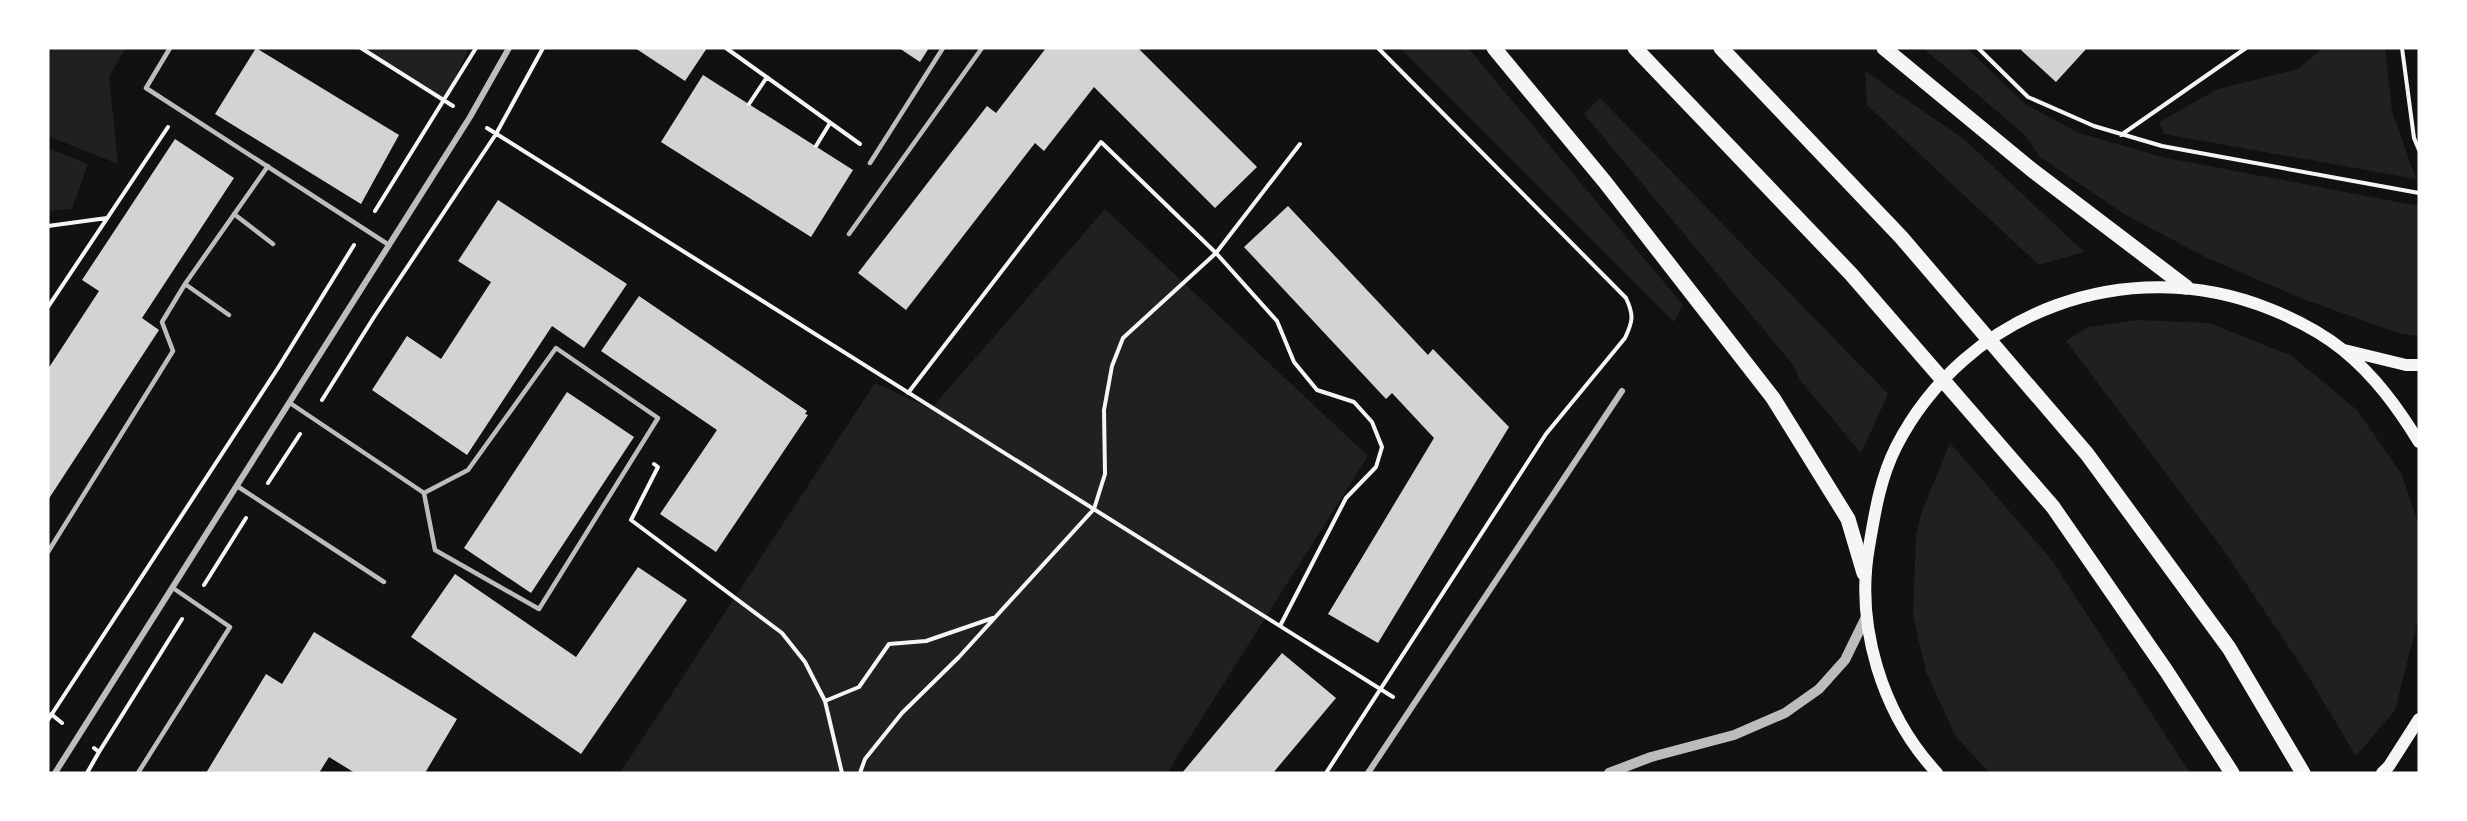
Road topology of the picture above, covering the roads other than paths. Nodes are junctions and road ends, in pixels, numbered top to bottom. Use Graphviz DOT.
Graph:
graph roads {
  1 [pos="170,48"];
  2 [pos="509,48"];
  3 [pos="942,48"];
  4 [pos="981,48"];
  5 [pos="1494,48"];
  6 [pos="1635,48"];
  7 [pos="1721,48"];
  8 [pos="1884,48"];
  9 [pos="870,163"];
  10 [pos="268,166"];
  11 [pos="234,214"];
  12 [pos="849,234"];
  13 [pos="273,244"];
  14 [pos="389,245"];
  15 [pos="185,284"];
  16 [pos="2186,287"];
  17 [pos="229,315"];
  18 [pos="2342,349"];
  19 [pos="2419,365"];
  20 [pos="1622,391"];
  21 [pos="290,403"];
  22 [pos="2419,442"];
  23 [pos="237,486"];
  24 [pos="424,493"];
  25 [pos="48,552"];
  26 [pos="1864,573"];
  27 [pos="384,582"];
  28 [pos="173,588"];
  29 [pos="1866,617"];
  30 [pos="2419,719"];
  31 [pos="57,772"];
  32 [pos="138,773"];
  33 [pos="1368,773"];
  34 [pos="1609,773"];
  35 [pos="1937,773"];
  36 [pos="2232,773"];
  37 [pos="2303,773"];
  38 [pos="2382,773"];
  1 -- 10 [label="lane"];
  2 -- 14 [label="street"];
  3 -- 9 [label="lane"];
  4 -- 12 [label="lane"];
  5 -- 26 [label="main road"];
  6 -- 36 [label="main road"];
  7 -- 37 [label="main road"];
  8 -- 16 [label="main road"];
  10 -- 11 [label="lane"];
  10 -- 14 [label="lane"];
  11 -- 13 [label="lane"];
  11 -- 15 [label="lane"];
  14 -- 21 [label="street"];
  15 -- 17 [label="lane"];
  15 -- 25 [label="lane"];
  16 -- 18 [label="main road"];
  16 -- 26 [label="main road"];
  18 -- 19 [label="main road"];
  18 -- 22 [label="main road"];
  20 -- 33 [label="street"];
  21 -- 23 [label="street"];
  21 -- 24 [label="lane"];
  23 -- 27 [label="lane"];
  23 -- 28 [label="street"];
  24 -- 24 [label="lane"];
  26 -- 29 [label="main road"];
  28 -- 31 [label="street"];
  28 -- 32 [label="lane"];
  29 -- 34 [label="street"];
  29 -- 35 [label="main road"];
  30 -- 38 [label="main road"];
}
